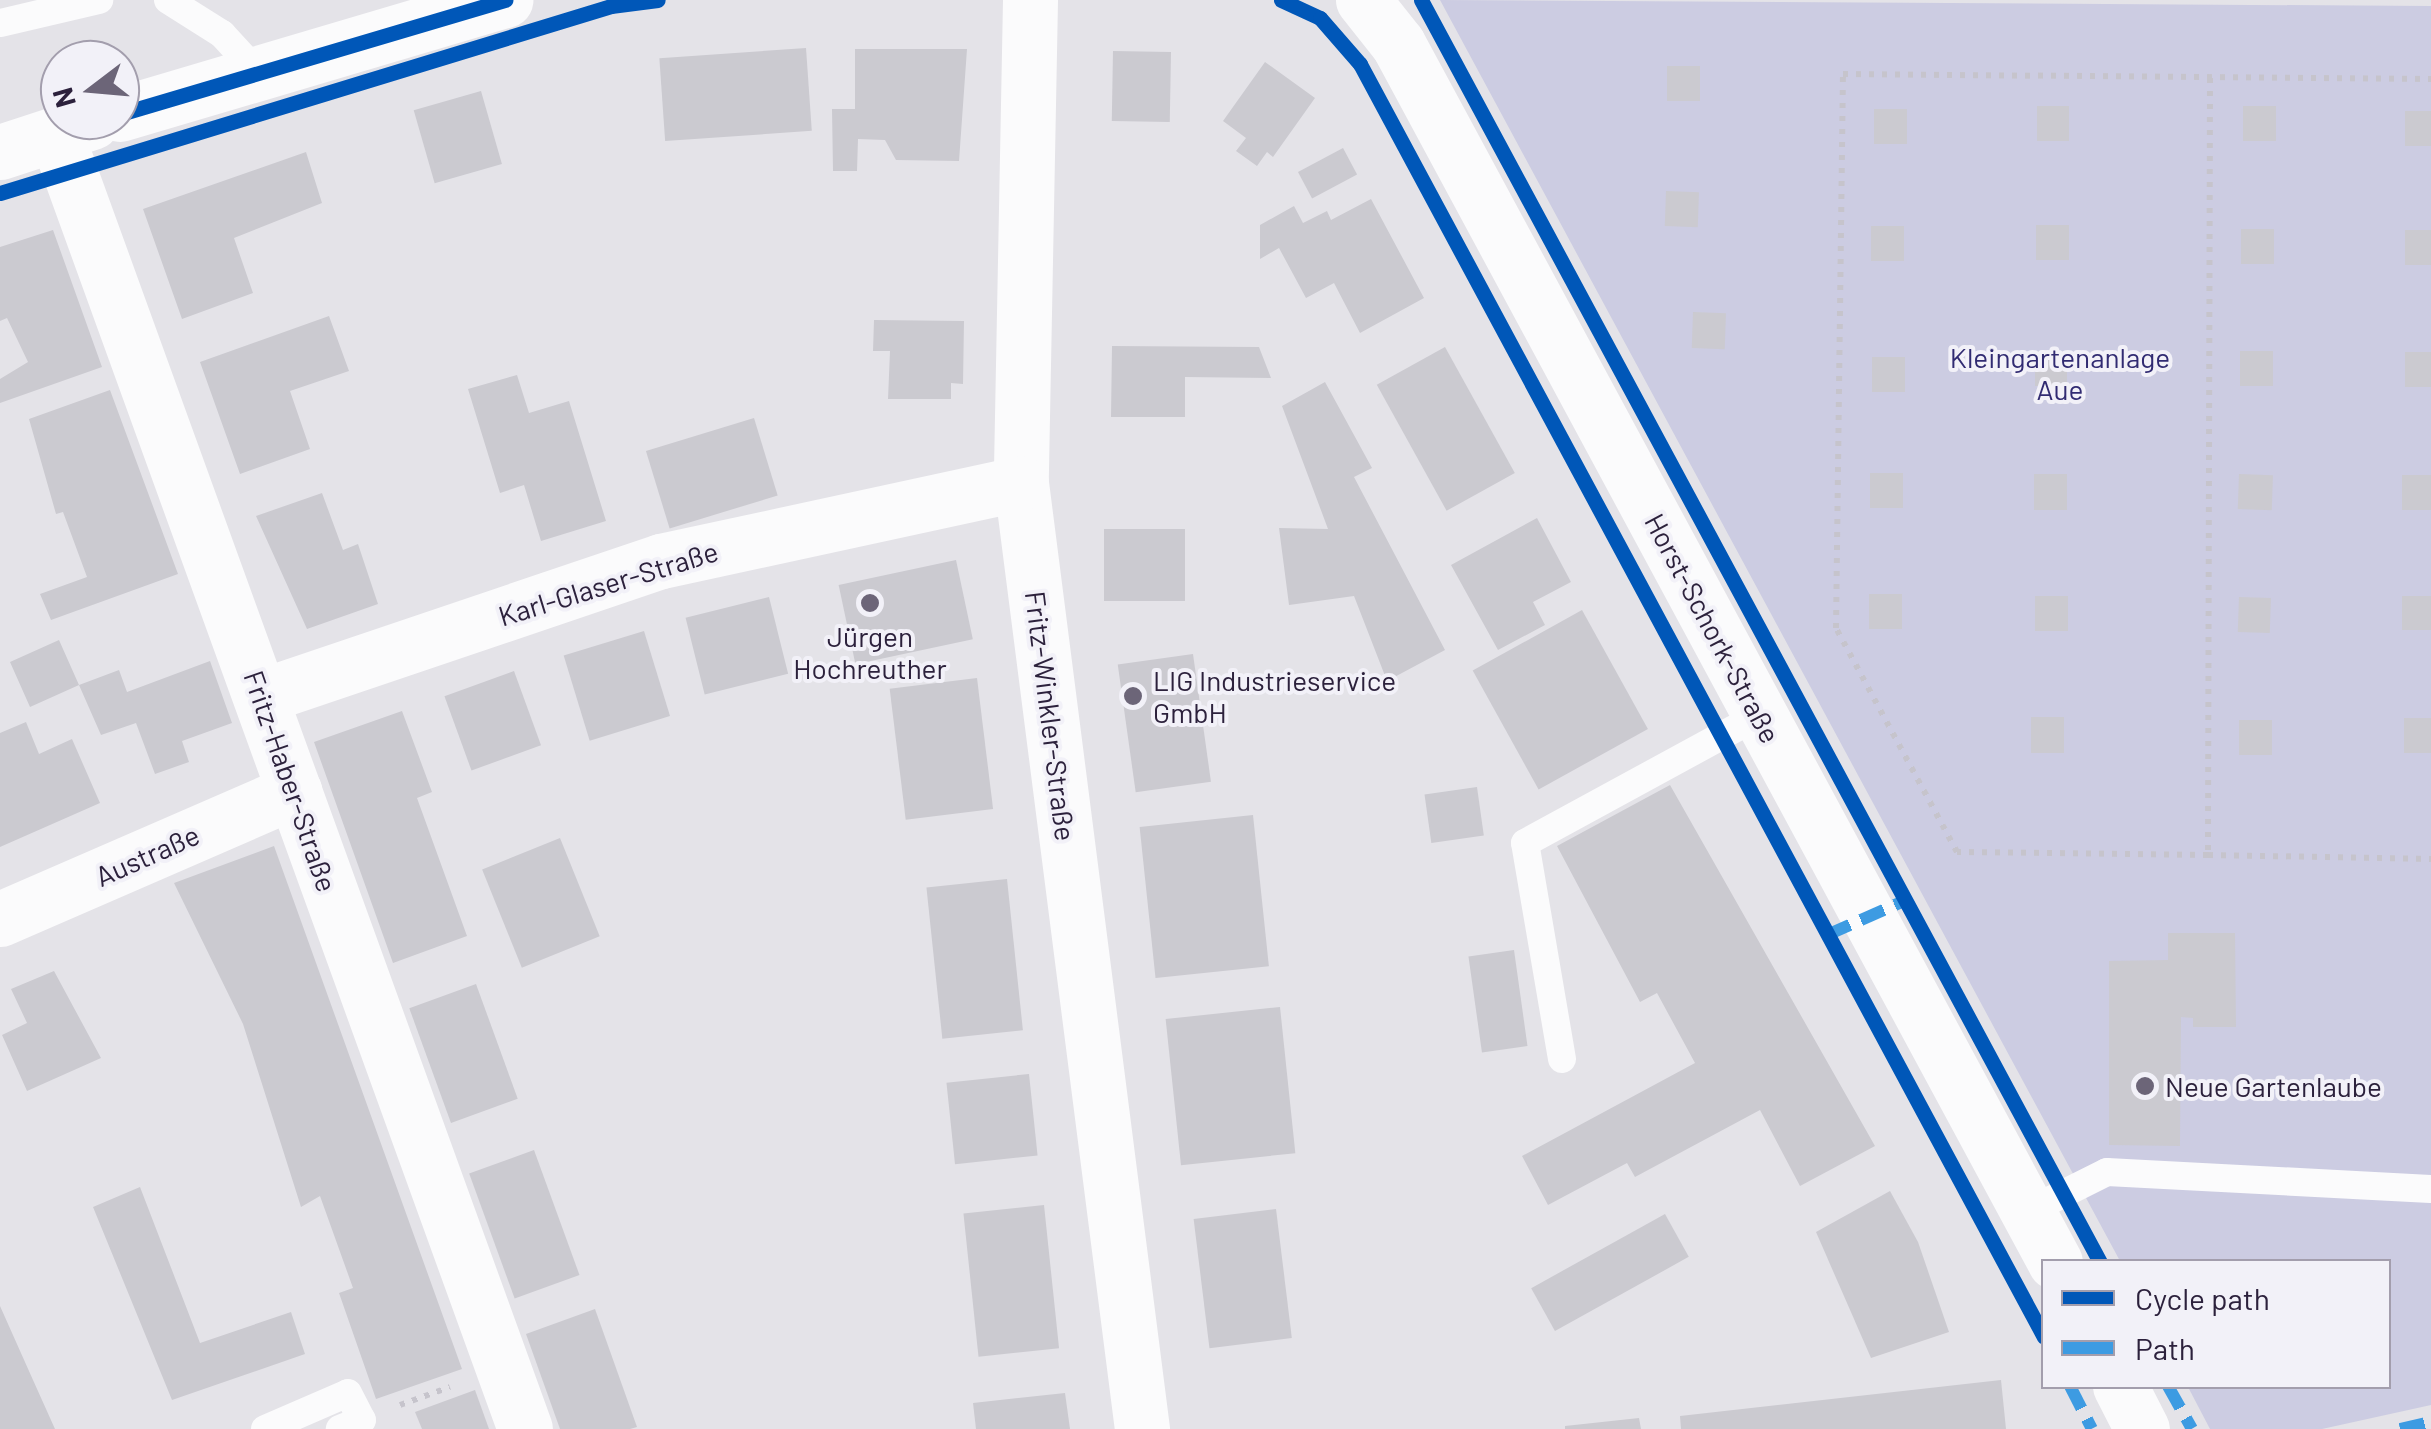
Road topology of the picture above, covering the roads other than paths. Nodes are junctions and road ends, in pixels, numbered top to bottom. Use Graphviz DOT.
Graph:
graph roads {
  1 [pos="99,0"];
  2 [pos="168,0"];
  3 [pos="506,0"];
  4 [pos="1030,0"];
  5 [pos="1363,0"];
  6 [pos="0,8"];
  7 [pos="28,17"];
  8 [pos="0,24"];
  9 [pos="256,71"];
  10 [pos="140,108"];
  11 [pos="40,139"];
  12 [pos="82,140"];
  13 [pos="0,152"];
  14 [pos="1021,482"];
  15 [pos="262,696"];
  16 [pos="1760,714"];
  17 [pos="294,791"];
  18 [pos="0,919"];
  19 [pos="1562,1059"];
  20 [pos="2431,1189"];
  21 [pos="2029,1211"];
  22 [pos="2053,1259"];
  23 [pos="2122,1389"];
  24 [pos="351,1424"];
  25 [pos="264,1429"];
  26 [pos="525,1429"];
  27 [pos="1142,1429"];
  28 [pos="2142,1429"];
  1 -- 7 [label="lane"];
  2 -- 9 [label="lane"];
  3 -- 9 [label="street"];
  4 -- 14 [label="street, Fritz-Winkler-Straße"];
  5 -- 16 [label="street, Horst-Schork-Straße"];
  6 -- 7 [label="lane"];
  7 -- 8 [label="lane"];
  9 -- 10 [label="street"];
  11 -- 13 [label="street"];
  12 -- 15 [label="street, Fritz-Haber-Straße"];
  14 -- 15 [label="street, Karl-Glaser-Straße"];
  14 -- 27 [label="street, Fritz-Winkler-Straße"];
  15 -- 17 [label="street, Fritz-Haber-Straße"];
  16 -- 19 [label="lane"];
  16 -- 21 [label="street, Horst-Schork-Straße"];
  17 -- 18 [label="street, Austraße"];
  17 -- 26 [label="street, Fritz-Haber-Straße"];
  20 -- 21 [label="lane"];
  21 -- 22 [label="street, Horst-Schork-Straße"];
  23 -- 28 [label="street"];
  24 -- 25 [label="lane"];
}
